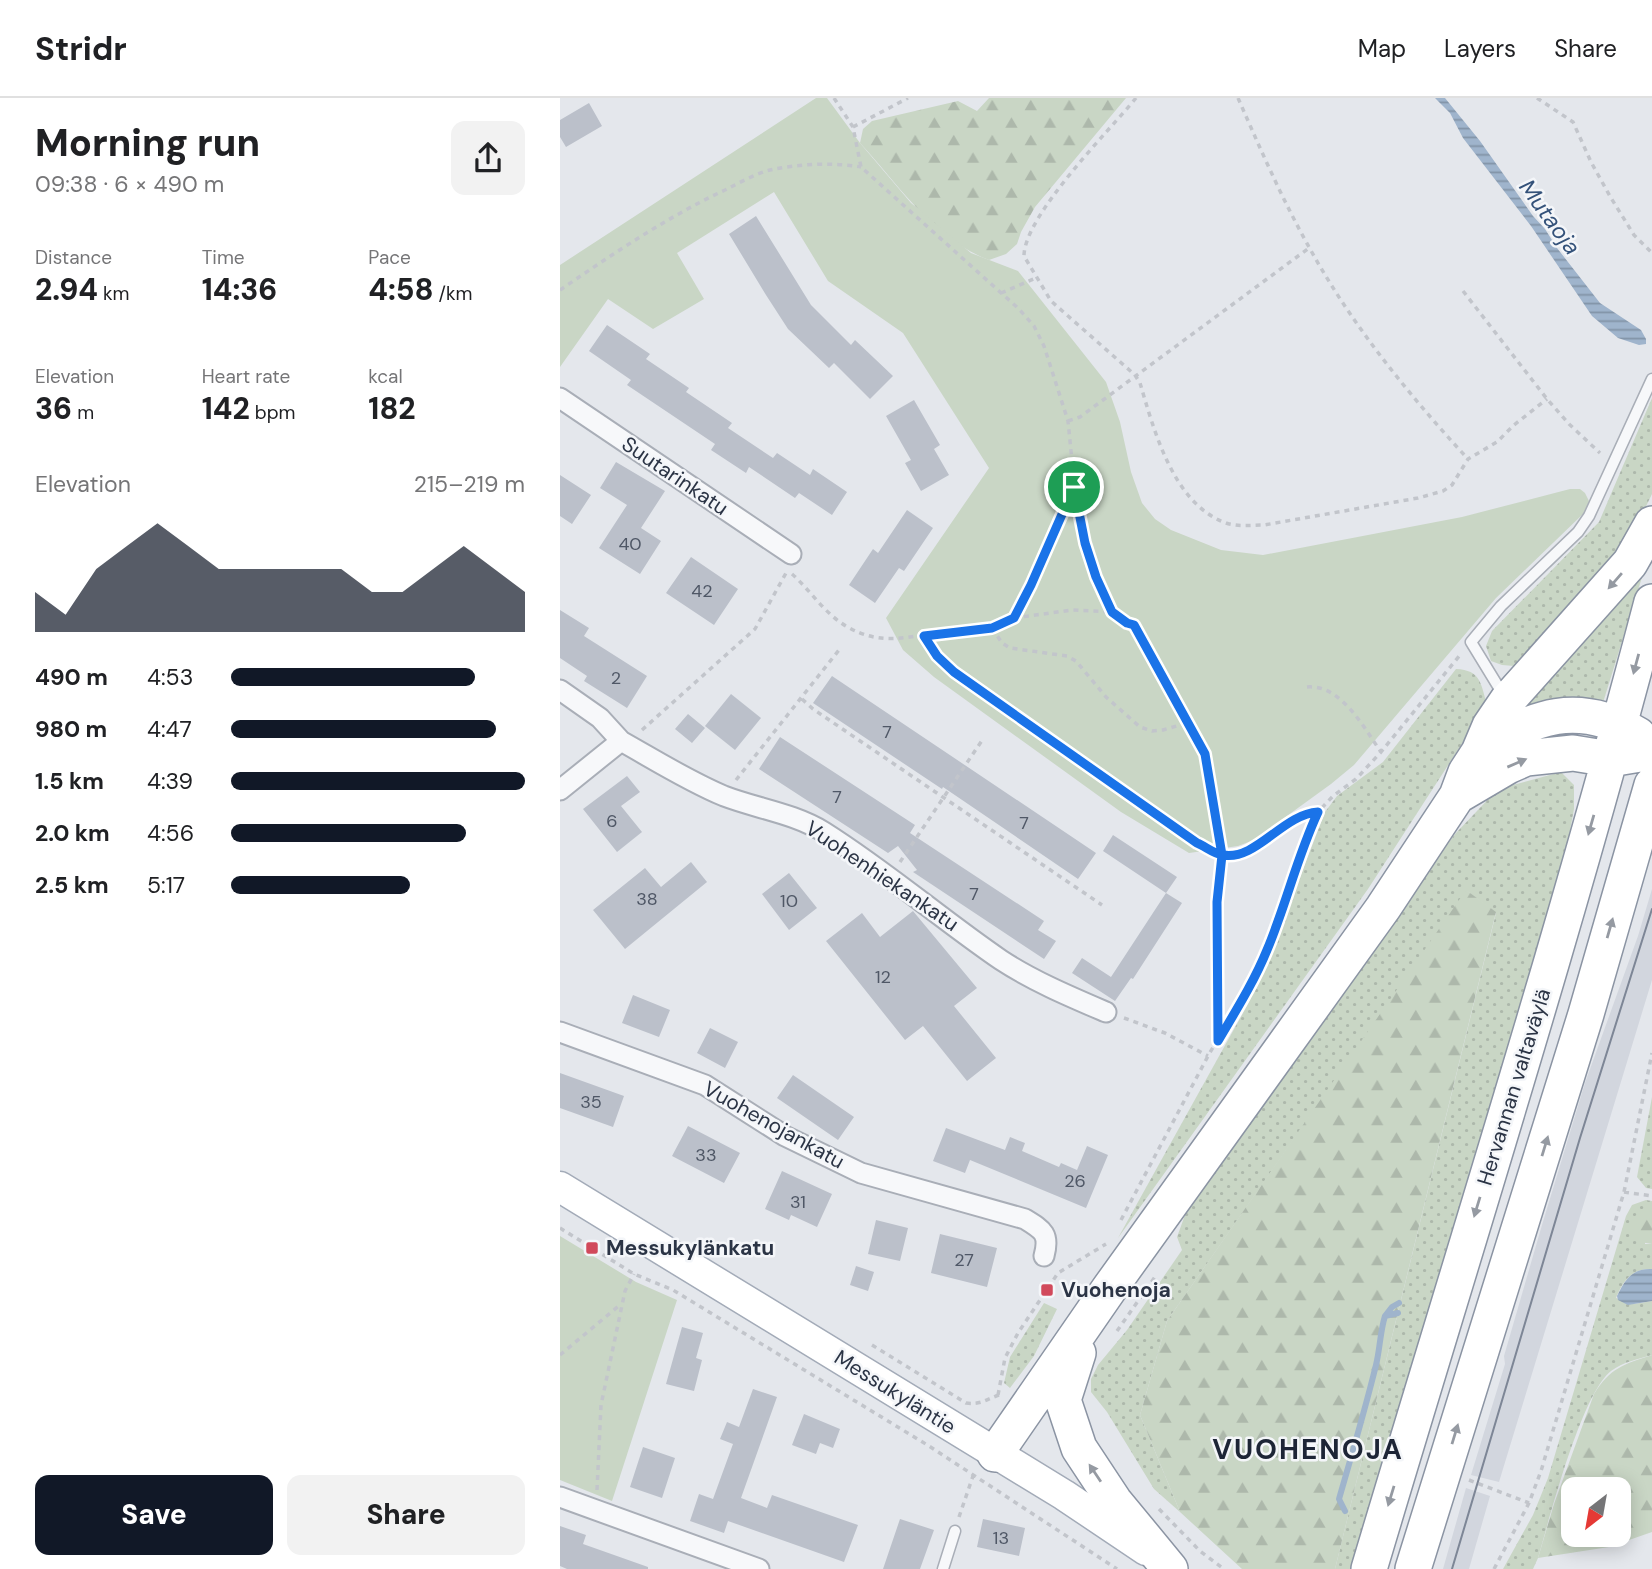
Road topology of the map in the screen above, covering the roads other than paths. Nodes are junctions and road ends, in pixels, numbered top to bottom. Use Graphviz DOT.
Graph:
graph roads {
  1 [pos="1652,379"];
  2 [pos="560,398"];
  3 [pos="1652,524"];
  4 [pos="789,562"];
  5 [pos="1652,602"];
  6 [pos="560,690"];
  7 [pos="1507,701"];
  8 [pos="1620,725"];
  9 [pos="621,741"];
  10 [pos="1652,744"];
  11 [pos="1479,752"];
  12 [pos="1652,752"];
  13 [pos="1610,759"];
  14 [pos="1652,785"];
  15 [pos="560,790"];
  16 [pos="1457,796"];
  17 [pos="1106,1012"];
  18 [pos="560,1032"];
  19 [pos="560,1187"];
  20 [pos="1044,1256"];
  21 [pos="1088,1319"];
  22 [pos="984,1465"];
  23 [pos="560,1497"];
  24 [pos="955,1531"];
  25 [pos="729,1565"];
  26 [pos="1171,1567"];
  27 [pos="758,1569"];
  28 [pos="943,1569"];
  29 [pos="1369,1569"];
  30 [pos="1413,1569"];
  1 -- 7 [label="lane"];
  2 -- 4 [label="street, Suutarinkatu"];
  3 -- 7 [label="highway, one-way"];
  5 -- 8 [label="highway, Hervannan valtaväylä, one-way"];
  6 -- 9 [label="street, Vuohenhiekankatu"];
  7 -- 11 [label="highway"];
  8 -- 10 [label="highway"];
  8 -- 11 [label="highway"];
  8 -- 13 [label="highway, Hervannan valtaväylä"];
  9 -- 15 [label="street"];
  9 -- 17 [label="street, Vuohenhiekankatu"];
  11 -- 16 [label="highway"];
  12 -- 13 [label="highway"];
  16 -- 13 [label="highway, one-way"];
  13 -- 29 [label="highway, Hervannan valtaväylä, one-way"];
  30 -- 14 [label="highway, one-way"];
  16 -- 21 [label="highway"];
  18 -- 20 [label="street, Vuohenojankatu"];
  19 -- 22 [label="main road, Messukyläntie"];
  21 -- 22 [label="highway"];
  26 -- 21 [label="highway, one-way"];
  22 -- 26 [label="main road, Messukyläntie"];
  23 -- 25 [label="street"];
  24 -- 28 [label="lane"];
  25 -- 27 [label="street"];
}
